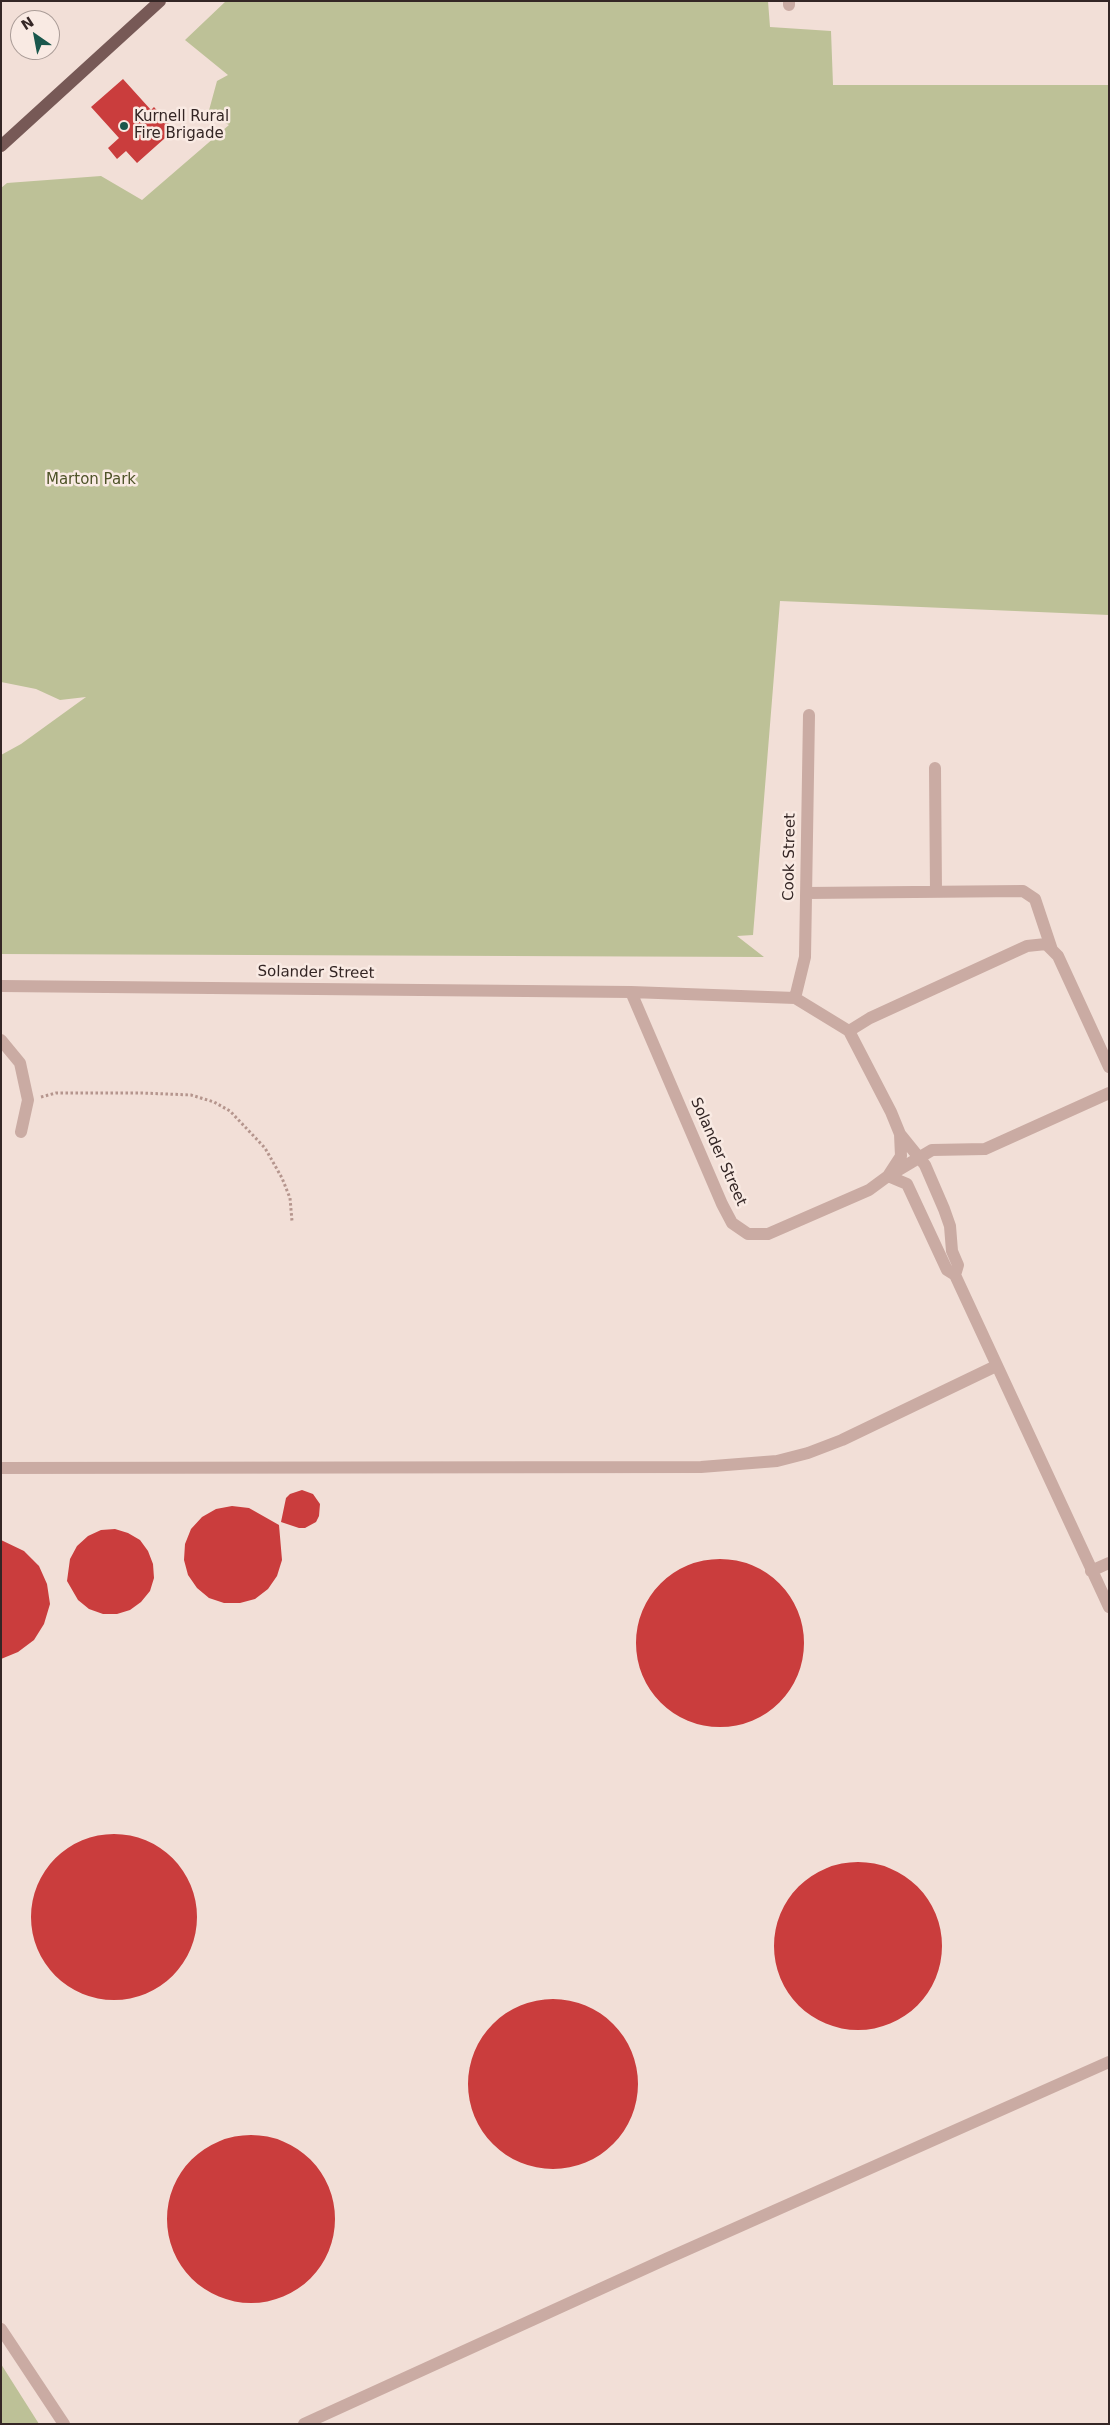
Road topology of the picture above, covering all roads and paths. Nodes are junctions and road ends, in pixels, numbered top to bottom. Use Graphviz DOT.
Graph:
graph roads {
  1 [pos="160,1"];
  2 [pos="1,146"];
  3 [pos="809,715"];
  4 [pos="935,768"];
  5 [pos="936,892"];
  6 [pos="806,893"];
  7 [pos="1052,950"];
  8 [pos="1,986"];
  9 [pos="631,992"];
  10 [pos="795,998"];
  11 [pos="849,1031"];
  12 [pos="1,1040"];
  13 [pos="1109,1067"];
  14 [pos="1109,1093"];
  15 [pos="28,1100"];
  16 [pos="22,1132"];
  17 [pos="900,1134"];
  18 [pos="919,1158"];
  19 [pos="888,1176"];
  20 [pos="292,1221"];
  21 [pos="955,1275"];
  22 [pos="996,1366"];
  23 [pos="1,1468"];
  24 [pos="1109,1563"];
  25 [pos="1091,1570"];
  26 [pos="1109,1607"];
  27 [pos="1109,2062"];
  28 [pos="1,2329"];
  29 [pos="64,2424"];
  30 [pos="304,2424"];
  1 -- 2 [label="main road"];
  3 -- 6 [label="lane, Cook Street"];
  4 -- 5 [label="lane"];
  5 -- 6 [label="lane"];
  5 -- 7 [label="lane"];
  6 -- 10 [label="lane, Cook Street"];
  7 -- 11 [label="lane"];
  7 -- 13 [label="lane"];
  8 -- 9 [label="lane, Solander Street"];
  9 -- 10 [label="lane, Solander Street"];
  9 -- 19 [label="lane, Solander Street"];
  10 -- 11 [label="lane, Solander Street"];
  11 -- 17 [label="lane, Solander Street"];
  12 -- 15 [label="lane"];
  14 -- 18 [label="lane"];
  15 -- 16 [label="lane"];
  15 -- 20 [label="path"];
  17 -- 18 [label="lane"];
  17 -- 19 [label="lane, Solander Street"];
  18 -- 19 [label="lane"];
  18 -- 21 [label="lane"];
  19 -- 21 [label="lane"];
  21 -- 22 [label="lane"];
  22 -- 23 [label="lane"];
  22 -- 25 [label="lane"];
  24 -- 25 [label="lane"];
  25 -- 26 [label="lane"];
  27 -- 30 [label="lane"];
  28 -- 29 [label="lane"];
}
